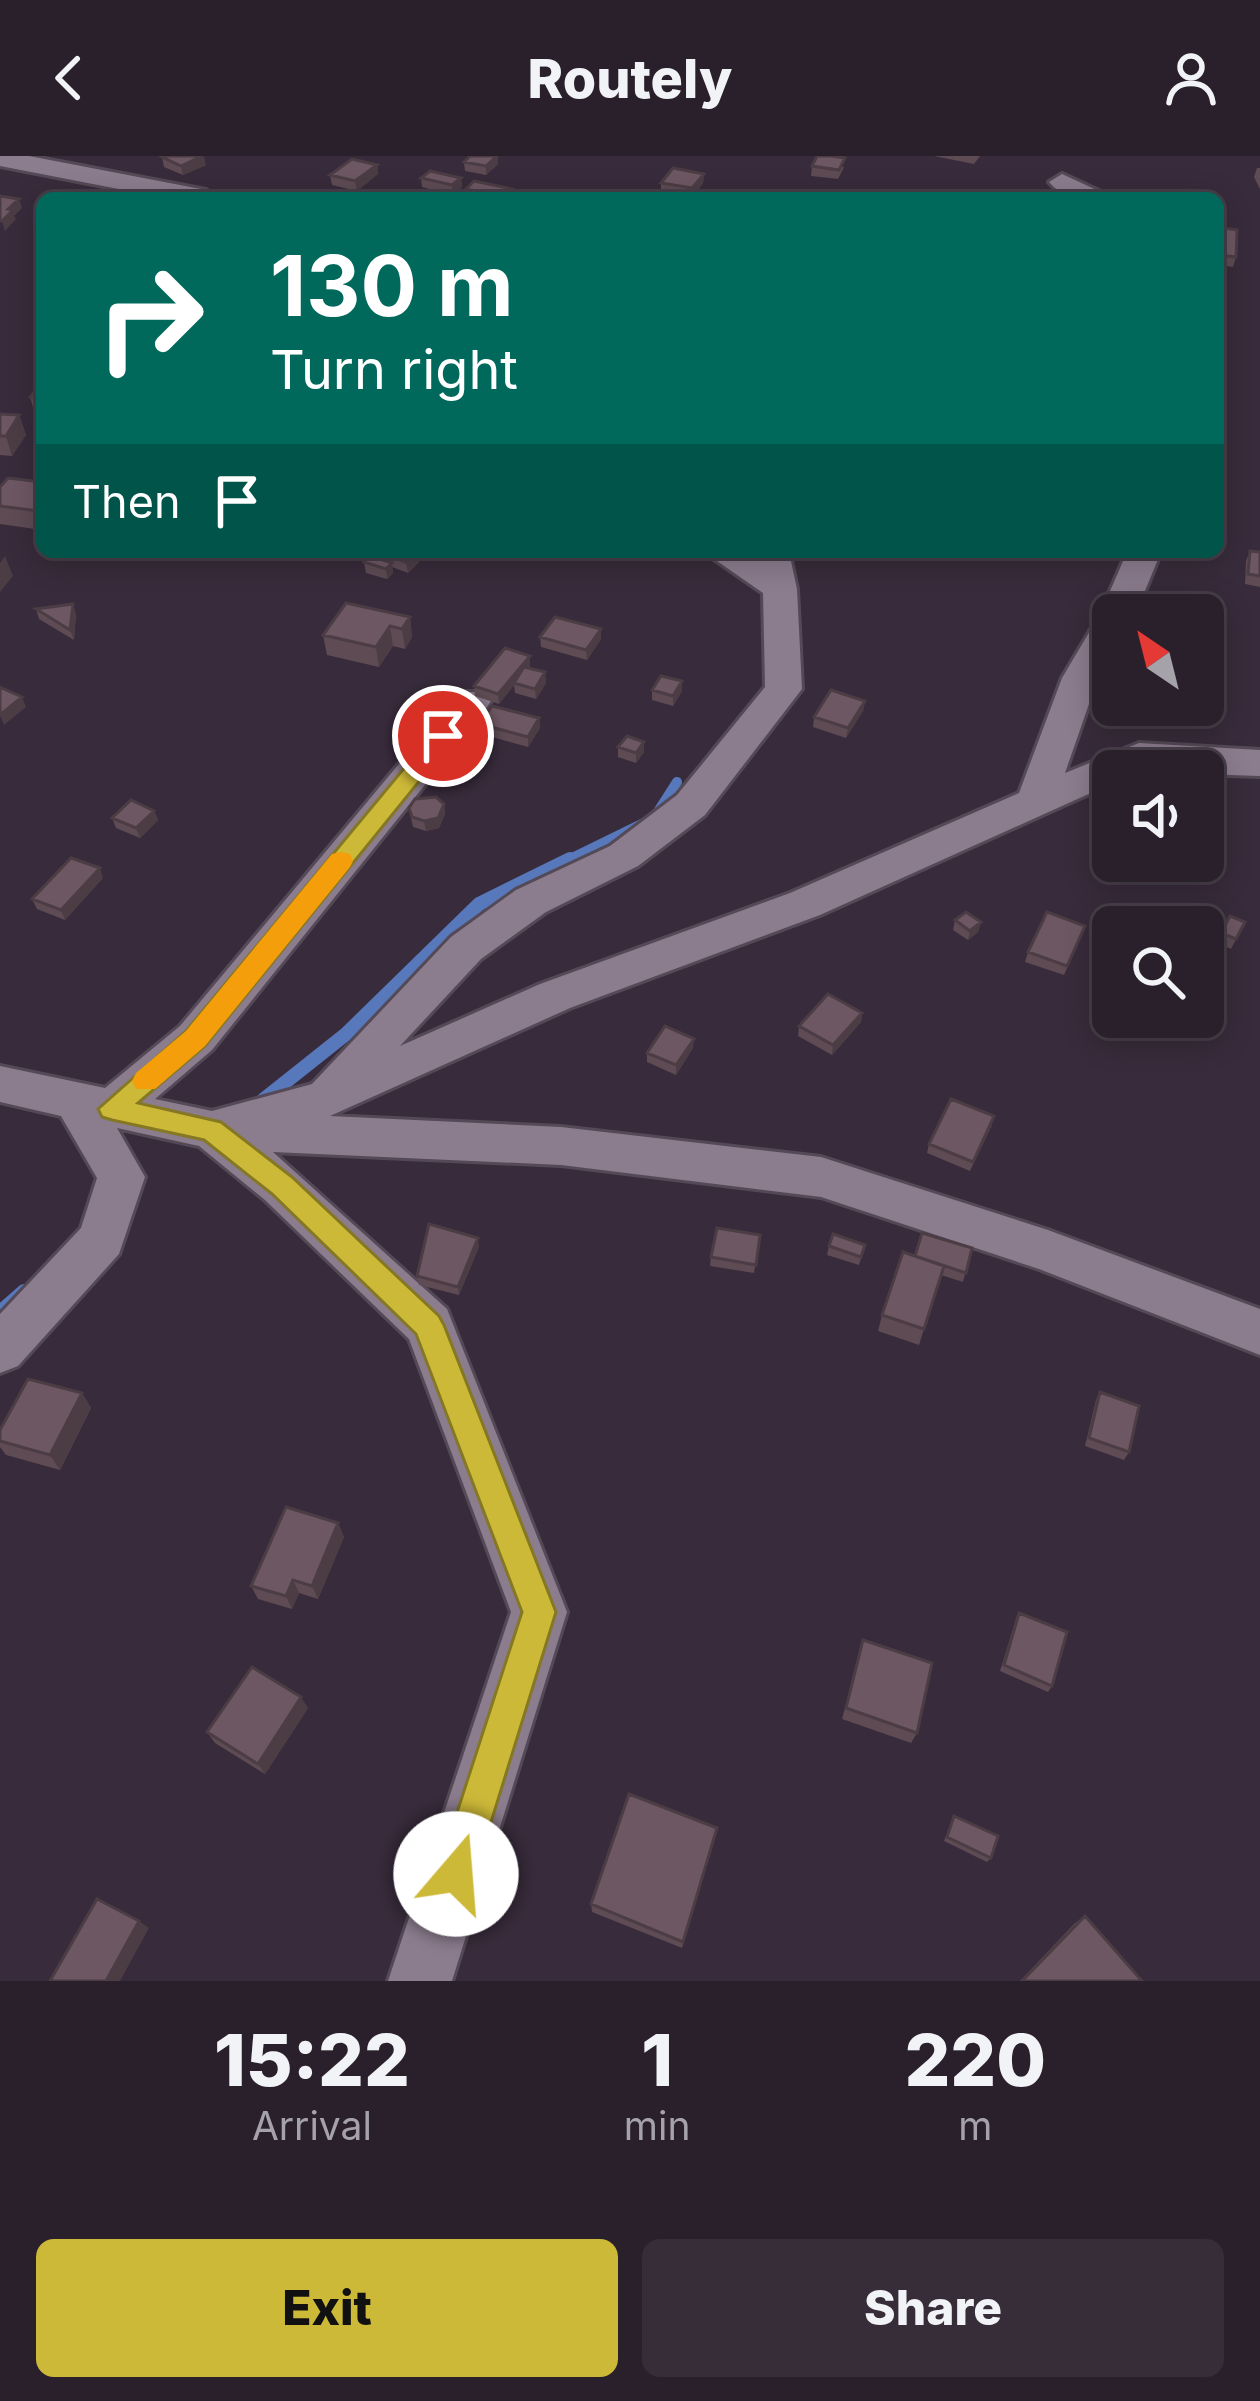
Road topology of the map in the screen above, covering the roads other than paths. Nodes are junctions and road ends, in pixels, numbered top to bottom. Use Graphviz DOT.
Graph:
graph roads {
  1 [pos="1,158"];
  2 [pos="1062,182"];
  3 [pos="175,192"];
  4 [pos="1081,192"];
  5 [pos="739,558"];
  6 [pos="1141,558"];
  7 [pos="776,570"];
  8 [pos="1126,594"];
  9 [pos="1092,657"];
  10 [pos="472,701"];
  11 [pos="1260,763"];
  12 [pos="1036,801"];
  13 [pos="0,1084"];
  14 [pos="320,1101"];
  15 [pos="94,1105"];
  16 [pos="212,1130"];
  17 [pos="1260,1332"];
  18 [pos="0,1350"];
  19 [pos="420,1981"];
  1 -- 3 [label="street"];
  2 -- 4 [label="street"];
  5 -- 7 [label="street"];
  6 -- 8 [label="street"];
  7 -- 14 [label="street"];
  9 -- 12 [label="street"];
  10 -- 15 [label="street"];
  11 -- 12 [label="street"];
  12 -- 14 [label="street"];
  13 -- 15 [label="street"];
  14 -- 16 [label="street"];
  15 -- 16 [label="street"];
  15 -- 18 [label="street"];
  16 -- 17 [label="street"];
  16 -- 19 [label="street"];
}
